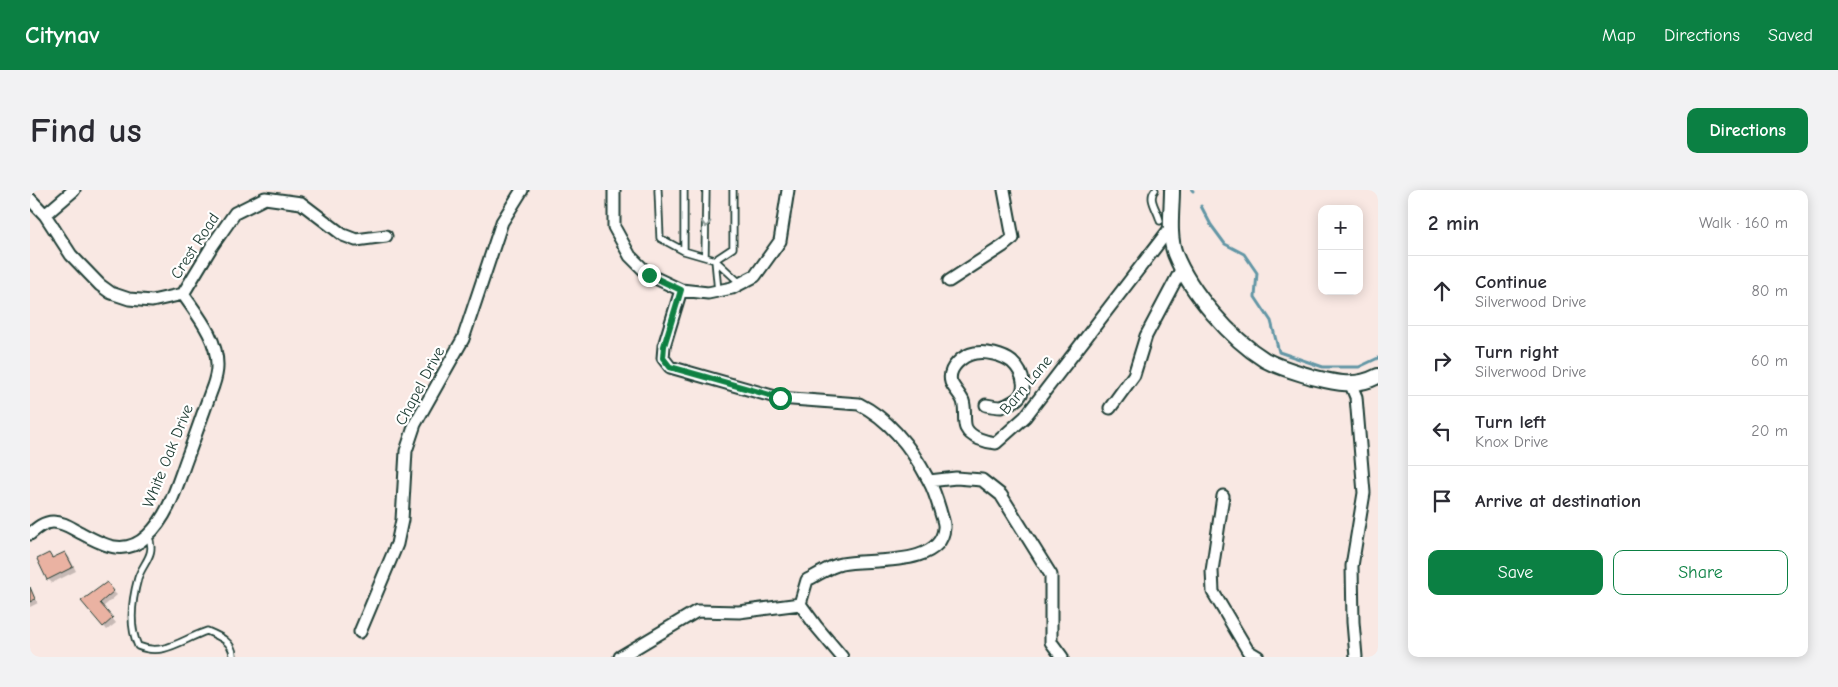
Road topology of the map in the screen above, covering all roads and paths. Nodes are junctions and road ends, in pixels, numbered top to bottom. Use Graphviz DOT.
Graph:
graph roads {
  1 [pos="74,190"];
  2 [pos="522,190"];
  3 [pos="614,190"];
  4 [pos="658,190"];
  5 [pos="684,190"];
  6 [pos="706,190"];
  7 [pos="733,190"];
  8 [pos="788,190"];
  9 [pos="1004,190"];
  10 [pos="1155,190"];
  11 [pos="1172,190"];
  12 [pos="30,199"];
  13 [pos="45,215"];
  14 [pos="1166,224"];
  15 [pos="386,236"];
  16 [pos="684,251"];
  17 [pos="705,257"];
  18 [pos="715,260"];
  19 [pos="1182,268"];
  20 [pos="949,281"];
  21 [pos="740,283"];
  22 [pos="681,290"];
  23 [pos="718,291"];
  24 [pos="183,294"];
  25 [pos="1378,376"];
  26 [pos="1351,385"];
  27 [pos="986,406"];
  28 [pos="1110,408"];
  29 [pos="929,481"];
  30 [pos="1223,496"];
  31 [pos="30,534"];
  32 [pos="148,535"];
  33 [pos="800,604"];
  34 [pos="360,632"];
  35 [pos="233,657"];
  36 [pos="620,657"];
  37 [pos="842,657"];
  38 [pos="1062,657"];
  39 [pos="1258,657"];
  40 [pos="1356,657"];
  1 -- 13 [label="street"];
  2 -- 34 [label="street, Chapel Drive"];
  3 -- 22 [label="street"];
  4 -- 16 [label="lane"];
  5 -- 16 [label="lane"];
  6 -- 17 [label="lane, one-way"];
  7 -- 18 [label="lane"];
  8 -- 21 [label="street"];
  9 -- 20 [label="street"];
  10 -- 14 [label="lane"];
  11 -- 14 [label="street"];
  12 -- 13 [label="street, Crest Road"];
  13 -- 24 [label="street, Crest Road"];
  14 -- 19 [label="street"];
  14 -- 27 [label="street, Barn Lane"];
  15 -- 24 [label="street, Crest Road"];
  16 -- 17 [label="lane"];
  17 -- 18 [label="lane"];
  18 -- 21 [label="lane"];
  18 -- 23 [label="lane"];
  19 -- 26 [label="street"];
  19 -- 28 [label="street"];
  21 -- 23 [label="street"];
  22 -- 23 [label="street"];
  22 -- 29 [label="street"];
  24 -- 32 [label="street, White Oak Drive"];
  25 -- 26 [label="street"];
  26 -- 40 [label="street"];
  29 -- 33 [label="street"];
  29 -- 38 [label="street"];
  30 -- 39 [label="street"];
  31 -- 32 [label="street, White Oak Drive"];
  32 -- 35 [label="lane"];
  33 -- 36 [label="street"];
  33 -- 37 [label="street"];
}
